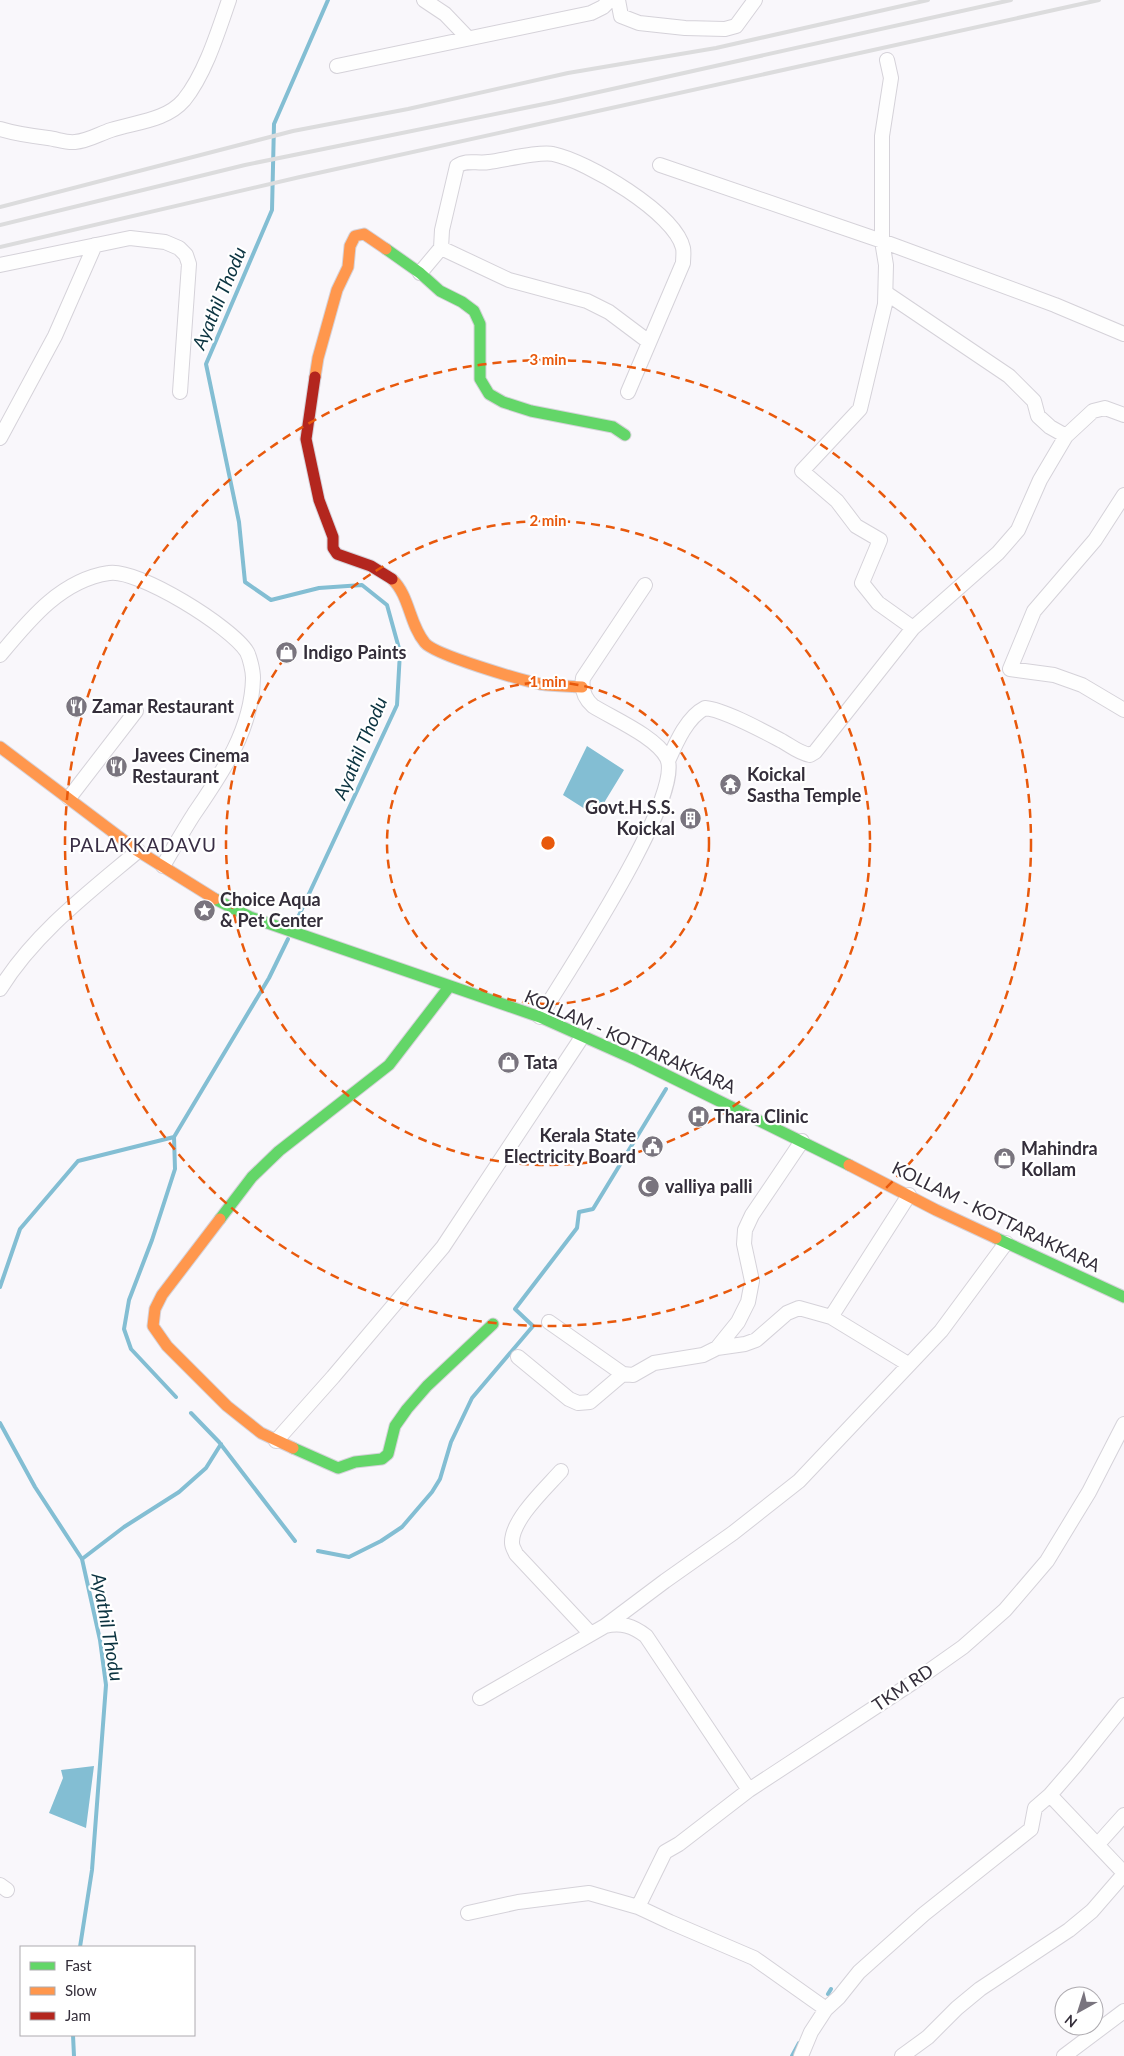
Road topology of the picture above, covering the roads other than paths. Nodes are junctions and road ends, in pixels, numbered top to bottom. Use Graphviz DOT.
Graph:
graph roads {
  1 [pos="229,0"];
  2 [pos="424,0"];
  3 [pos="610,0"];
  4 [pos="618,0"];
  5 [pos="755,0"];
  6 [pos="468,38"];
  7 [pos="887,60"];
  8 [pos="337,66"];
  9 [pos="0,128"];
  10 [pos="660,165"];
  11 [pos="882,241"];
  12 [pos="95,245"];
  13 [pos="441,248"];
  14 [pos="0,265"];
  15 [pos="420,273"];
  16 [pos="886,293"];
  17 [pos="1124,334"];
  18 [pos="649,342"];
  19 [pos="180,392"];
  20 [pos="628,392"];
  21 [pos="1124,415"];
  22 [pos="625,435"];
  23 [pos="1066,436"];
  24 [pos="0,438"];
  25 [pos="1124,495"];
  26 [pos="645,585"];
  27 [pos="913,628"];
  28 [pos="0,655"];
  29 [pos="582,687"];
  30 [pos="1124,710"];
  31 [pos="136,711"];
  32 [pos="0,747"];
  33 [pos="668,760"];
  34 [pos="70,798"];
  35 [pos="138,851"];
  36 [pos="163,866"];
  37 [pos="449,987"];
  38 [pos="0,989"];
  39 [pos="540,1017"];
  40 [pos="582,1037"];
  41 [pos="802,1142"];
  42 [pos="909,1195"];
  43 [pos="1006,1243"];
  44 [pos="1124,1298"];
  45 [pos="831,1317"];
  46 [pos="549,1322"];
  47 [pos="493,1324"];
  48 [pos="717,1348"];
  49 [pos="518,1357"];
  50 [pos="908,1364"];
  51 [pos="623,1374"];
  52 [pos="1124,1424"];
  53 [pos="276,1441"];
  54 [pos="561,1471"];
  55 [pos="606,1626"];
  56 [pos="591,1634"];
  57 [pos="480,1698"];
  58 [pos="1124,1705"];
  59 [pos="748,1790"];
  60 [pos="1050,1795"];
  61 [pos="1124,1815"];
  62 [pos="1098,1844"];
  63 [pos="1124,1873"];
  64 [pos="638,1907"];
  65 [pos="468,1913"];
  66 [pos="826,2009"];
  67 [pos="1124,2010"];
  68 [pos="801,2056"];
  69 [pos="902,2056"];
  70 [pos="1064,2056"];
  1 -- 9 [label="street"];
  2 -- 6 [label="street"];
  3 -- 6 [label="street"];
  4 -- 5 [label="street"];
  6 -- 8 [label="street"];
  7 -- 11 [label="street"];
  10 -- 11 [label="street"];
  11 -- 16 [label="street"];
  11 -- 17 [label="street"];
  12 -- 14 [label="street"];
  12 -- 19 [label="street"];
  12 -- 24 [label="street"];
  13 -- 15 [label="street"];
  13 -- 18 [label="street"];
  13 -- 18 [label="street"];
  15 -- 22 [label="street"];
  15 -- 29 [label="street"];
  16 -- 23 [label="street"];
  16 -- 27 [label="street"];
  18 -- 20 [label="street"];
  21 -- 23 [label="street"];
  23 -- 27 [label="street"];
  25 -- 30 [label="street"];
  26 -- 29 [label="street"];
  27 -- 33 [label="street"];
  28 -- 36 [label="street"];
  29 -- 33 [label="street"];
  31 -- 34 [label="street"];
  32 -- 34 [label="street"];
  33 -- 39 [label="street"];
  34 -- 35 [label="street"];
  35 -- 36 [label="street"];
  35 -- 38 [label="street"];
  36 -- 37 [label="street, KOLLAM - KOTTARAKKARA"];
  37 -- 39 [label="street, KOLLAM - KOTTARAKKARA"];
  37 -- 53 [label="street"];
  39 -- 40 [label="street, KOLLAM - KOTTARAKKARA"];
  40 -- 41 [label="street, KOLLAM - KOTTARAKKARA"];
  40 -- 53 [label="street"];
  41 -- 42 [label="street, KOLLAM - KOTTARAKKARA"];
  41 -- 48 [label="street"];
  42 -- 43 [label="street, KOLLAM - KOTTARAKKARA"];
  42 -- 45 [label="street"];
  43 -- 44 [label="street, KOLLAM - KOTTARAKKARA"];
  43 -- 50 [label="street"];
  45 -- 48 [label="street"];
  45 -- 50 [label="street"];
  46 -- 51 [label="street"];
  47 -- 53 [label="street"];
  48 -- 51 [label="street"];
  49 -- 51 [label="street"];
  50 -- 55 [label="street"];
  52 -- 59 [label="street, TKM RD"];
  54 -- 56 [label="street"];
  55 -- 56 [label="street"];
  55 -- 59 [label="street"];
  56 -- 57 [label="street"];
  58 -- 60 [label="street"];
  59 -- 64 [label="street, TKM RD"];
  60 -- 62 [label="street"];
  60 -- 66 [label="street"];
  61 -- 62 [label="street"];
  62 -- 63 [label="street"];
  63 -- 69 [label="street"];
  64 -- 65 [label="street"];
  64 -- 66 [label="street"];
  66 -- 68 [label="street"];
  67 -- 70 [label="street"];
}
